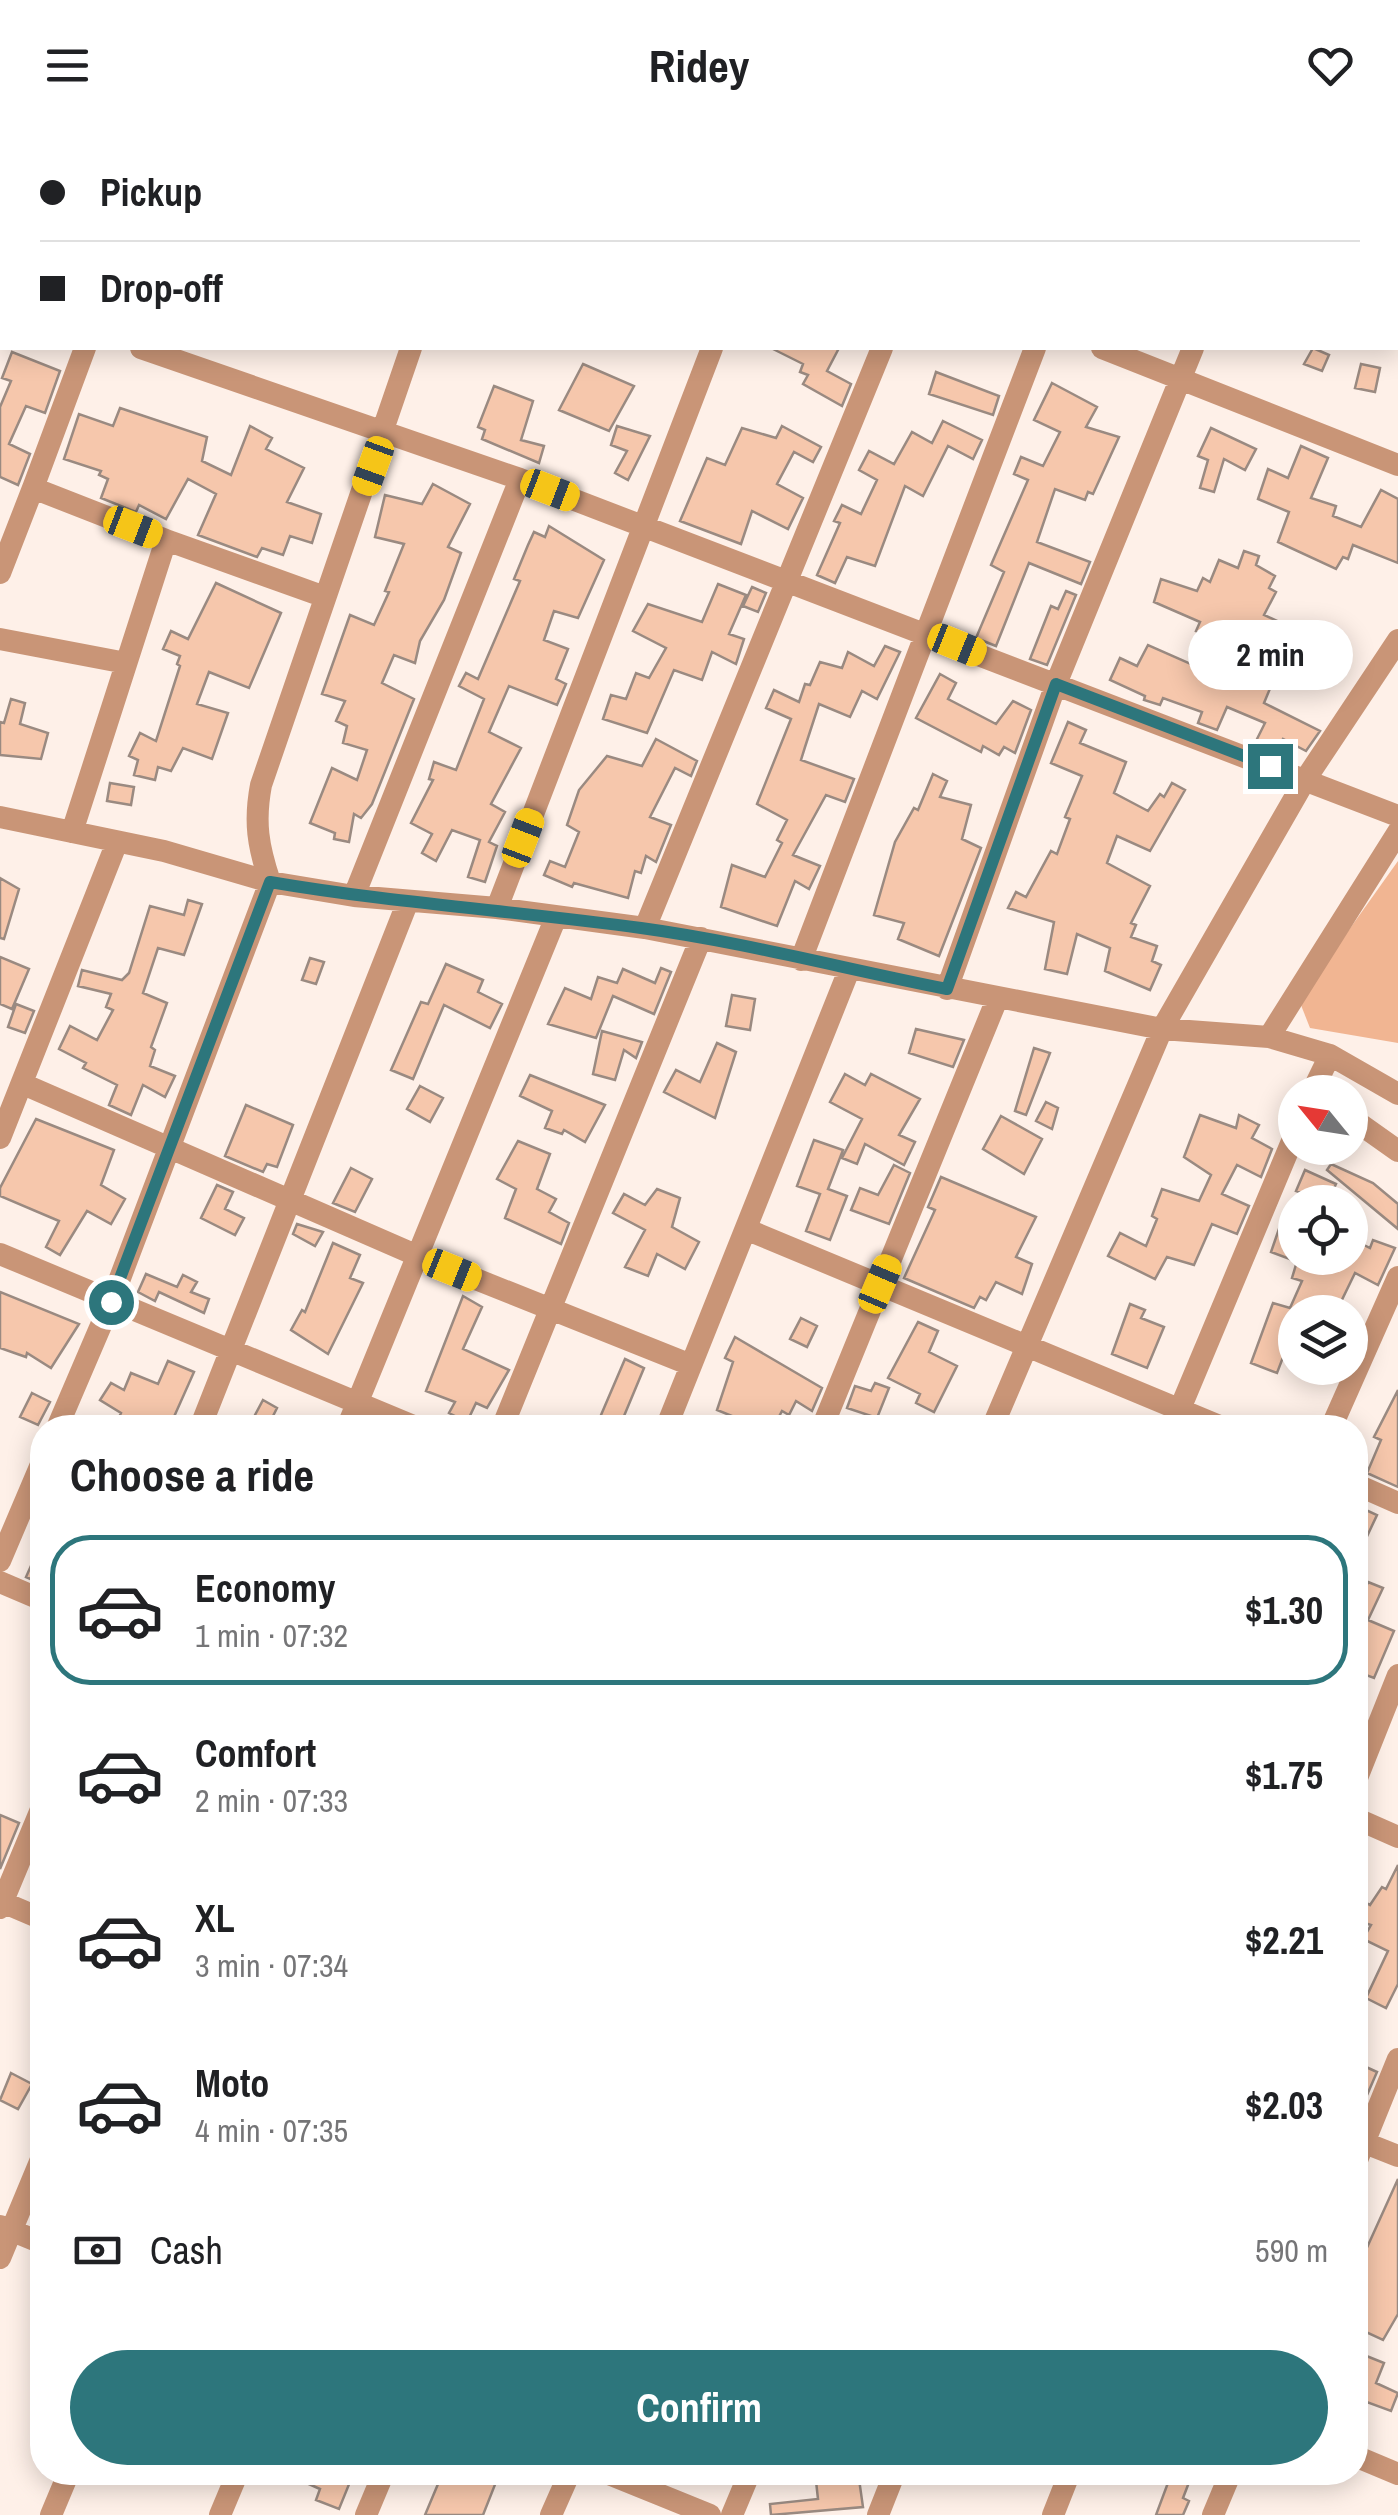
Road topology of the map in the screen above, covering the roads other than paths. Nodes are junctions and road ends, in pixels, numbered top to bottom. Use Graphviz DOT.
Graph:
graph roads {
  1 [pos="84,350"];
  2 [pos="155,350"];
  3 [pos="410,350"];
  4 [pos="711,350"];
  5 [pos="881,350"];
  6 [pos="1034,350"];
  7 [pos="1117,350"];
  8 [pos="1192,350"];
  9 [pos="182,354"];
  10 [pos="1142,354"];
  11 [pos="1180,378"];
  12 [pos="384,432"];
  13 [pos="1398,465"];
  14 [pos="520,479"];
  15 [pos="33,488"];
  16 [pos="642,524"];
  17 [pos="166,540"];
  18 [pos="0,573"];
  19 [pos="786,578"];
  20 [pos="326,597"];
  21 [pos="924,632"];
  22 [pos="0,639"];
  23 [pos="1398,640"];
  24 [pos="126,663"];
  25 [pos="1056,684"];
  26 [pos="1305,780"];
  27 [pos="1398,816"];
  28 [pos="0,817"];
  29 [pos="72,832"];
  30 [pos="1398,832"];
  31 [pos="117,842"];
  32 [pos="270,882"];
  33 [pos="354,896"];
  34 [pos="408,901"];
  35 [pos="496,908"];
  36 [pos="556,917"];
  37 [pos="645,928"];
  38 [pos="700,938"];
  39 [pos="801,960"];
  40 [pos="849,970"];
  41 [pos="947,989"];
  42 [pos="997,999"];
  43 [pos="1162,1028"];
  44 [pos="1269,1037"];
  45 [pos="1330,1055"];
  46 [pos="1321,1075"];
  47 [pos="23,1084"];
  48 [pos="1398,1094"];
  49 [pos="1368,1129"];
  50 [pos="0,1138"];
  51 [pos="170,1150"];
  52 [pos="1398,1151"];
  53 [pos="1282,1165"];
  54 [pos="291,1198"];
  55 [pos="748,1230"];
  56 [pos="0,1254"];
  57 [pos="418,1256"];
  58 [pos="1398,1277"];
  59 [pos="880,1284"];
  60 [pos="111,1302"];
  61 [pos="553,1310"];
  62 [pos="1027,1346"];
  63 [pos="231,1351"];
  64 [pos="691,1365"];
  65 [pos="357,1404"];
  66 [pos="63,1415"];
  67 [pos="205,1415"];
  68 [pos="352,1415"];
  69 [pos="385,1415"];
  70 [pos="508,1415"];
  71 [pos="671,1415"];
  72 [pos="827,1415"];
  73 [pos="998,1415"];
  74 [pos="1170,1415"];
  75 [pos="1177,1415"];
  76 [pos="1337,1415"];
  77 [pos="30,1490"];
  78 [pos="1368,1490"];
  79 [pos="1398,1503"];
  80 [pos="0,1561"];
  81 [pos="0,1582"];
  82 [pos="30,1595"];
  83 [pos="1398,1675"];
  84 [pos="1368,1751"];
  85 [pos="1368,1824"];
  86 [pos="30,1835"];
  87 [pos="1398,1837"];
  88 [pos="1,1904"];
  89 [pos="30,1915"];
  90 [pos="1398,2059"];
  91 [pos="1368,2124"];
  92 [pos="1368,2144"];
  93 [pos="1398,2156"];
  94 [pos="30,2181"];
  95 [pos="6,2229"];
  96 [pos="30,2238"];
  97 [pos="0,2258"];
  98 [pos="1368,2461"];
  99 [pos="1398,2474"];
  100 [pos="64,2485"];
  101 [pos="233,2485"];
  102 [pos="379,2485"];
  103 [pos="564,2485"];
  104 [pos="636,2485"];
  105 [pos="745,2485"];
  106 [pos="890,2485"];
  107 [pos="1065,2485"];
  108 [pos="1226,2485"];
  109 [pos="51,2515"];
  110 [pos="220,2515"];
  111 [pos="366,2515"];
  112 [pos="551,2515"];
  113 [pos="710,2515"];
  114 [pos="732,2515"];
  115 [pos="878,2515"];
  116 [pos="1053,2515"];
  117 [pos="1213,2515"];
  1 -- 15 [label="street"];
  2 -- 9 [label="street"];
  3 -- 12 [label="street"];
  4 -- 16 [label="street"];
  5 -- 19 [label="street"];
  6 -- 21 [label="street"];
  7 -- 10 [label="street"];
  8 -- 11 [label="street"];
  9 -- 12 [label="street"];
  10 -- 11 [label="street"];
  11 -- 13 [label="street"];
  11 -- 25 [label="street"];
  12 -- 14 [label="street"];
  12 -- 20 [label="street"];
  14 -- 16 [label="street"];
  14 -- 33 [label="street"];
  15 -- 17 [label="street"];
  15 -- 18 [label="street"];
  16 -- 19 [label="street"];
  16 -- 35 [label="street"];
  17 -- 20 [label="street"];
  17 -- 24 [label="street"];
  19 -- 21 [label="street"];
  19 -- 37 [label="street"];
  20 -- 32 [label="street"];
  21 -- 25 [label="street"];
  21 -- 39 [label="street"];
  22 -- 24 [label="street"];
  23 -- 26 [label="street"];
  24 -- 29 [label="street"];
  25 -- 26 [label="street"];
  25 -- 41 [label="street"];
  26 -- 27 [label="street"];
  26 -- 43 [label="street"];
  28 -- 29 [label="street"];
  29 -- 31 [label="street"];
  30 -- 44 [label="street"];
  31 -- 32 [label="street"];
  31 -- 47 [label="street"];
  32 -- 33 [label="street"];
  32 -- 51 [label="street"];
  33 -- 34 [label="street"];
  34 -- 35 [label="street"];
  34 -- 54 [label="street"];
  35 -- 36 [label="street"];
  36 -- 37 [label="street"];
  36 -- 57 [label="street"];
  37 -- 38 [label="street"];
  38 -- 39 [label="street"];
  38 -- 61 [label="street"];
  39 -- 40 [label="street"];
  40 -- 41 [label="street"];
  40 -- 55 [label="street"];
  41 -- 42 [label="street"];
  42 -- 43 [label="street"];
  42 -- 59 [label="street"];
  43 -- 44 [label="street"];
  43 -- 62 [label="street"];
  44 -- 45 [label="street"];
  45 -- 46 [label="street"];
  45 -- 48 [label="street"];
  47 -- 50 [label="street"];
  47 -- 51 [label="street"];
  49 -- 52 [label="street"];
  51 -- 54 [label="street"];
  51 -- 60 [label="street"];
  53 -- 75 [label="street"];
  54 -- 57 [label="street"];
  54 -- 63 [label="street"];
  55 -- 59 [label="street"];
  55 -- 64 [label="street"];
  56 -- 60 [label="street"];
  57 -- 61 [label="street"];
  57 -- 65 [label="street"];
  58 -- 76 [label="street"];
  59 -- 62 [label="street"];
  59 -- 72 [label="street"];
  60 -- 63 [label="street"];
  60 -- 66 [label="street"];
  61 -- 64 [label="street"];
  61 -- 70 [label="street"];
  62 -- 73 [label="street"];
  62 -- 74 [label="street"];
  63 -- 65 [label="street"];
  63 -- 67 [label="street"];
  64 -- 71 [label="street"];
  65 -- 68 [label="street"];
  65 -- 69 [label="street"];
  77 -- 80 [label="street"];
  78 -- 79 [label="street"];
  81 -- 82 [label="street"];
  83 -- 84 [label="street"];
  85 -- 87 [label="street"];
  86 -- 88 [label="street"];
  88 -- 89 [label="street"];
  90 -- 91 [label="street"];
  92 -- 93 [label="street"];
  94 -- 95 [label="street"];
  95 -- 96 [label="street"];
  95 -- 97 [label="street"];
  98 -- 99 [label="street"];
  100 -- 109 [label="street"];
  101 -- 110 [label="street"];
  102 -- 111 [label="street"];
  103 -- 112 [label="street"];
  104 -- 113 [label="street"];
  105 -- 114 [label="street"];
  106 -- 115 [label="street"];
  107 -- 116 [label="street"];
  108 -- 117 [label="street"];
}
